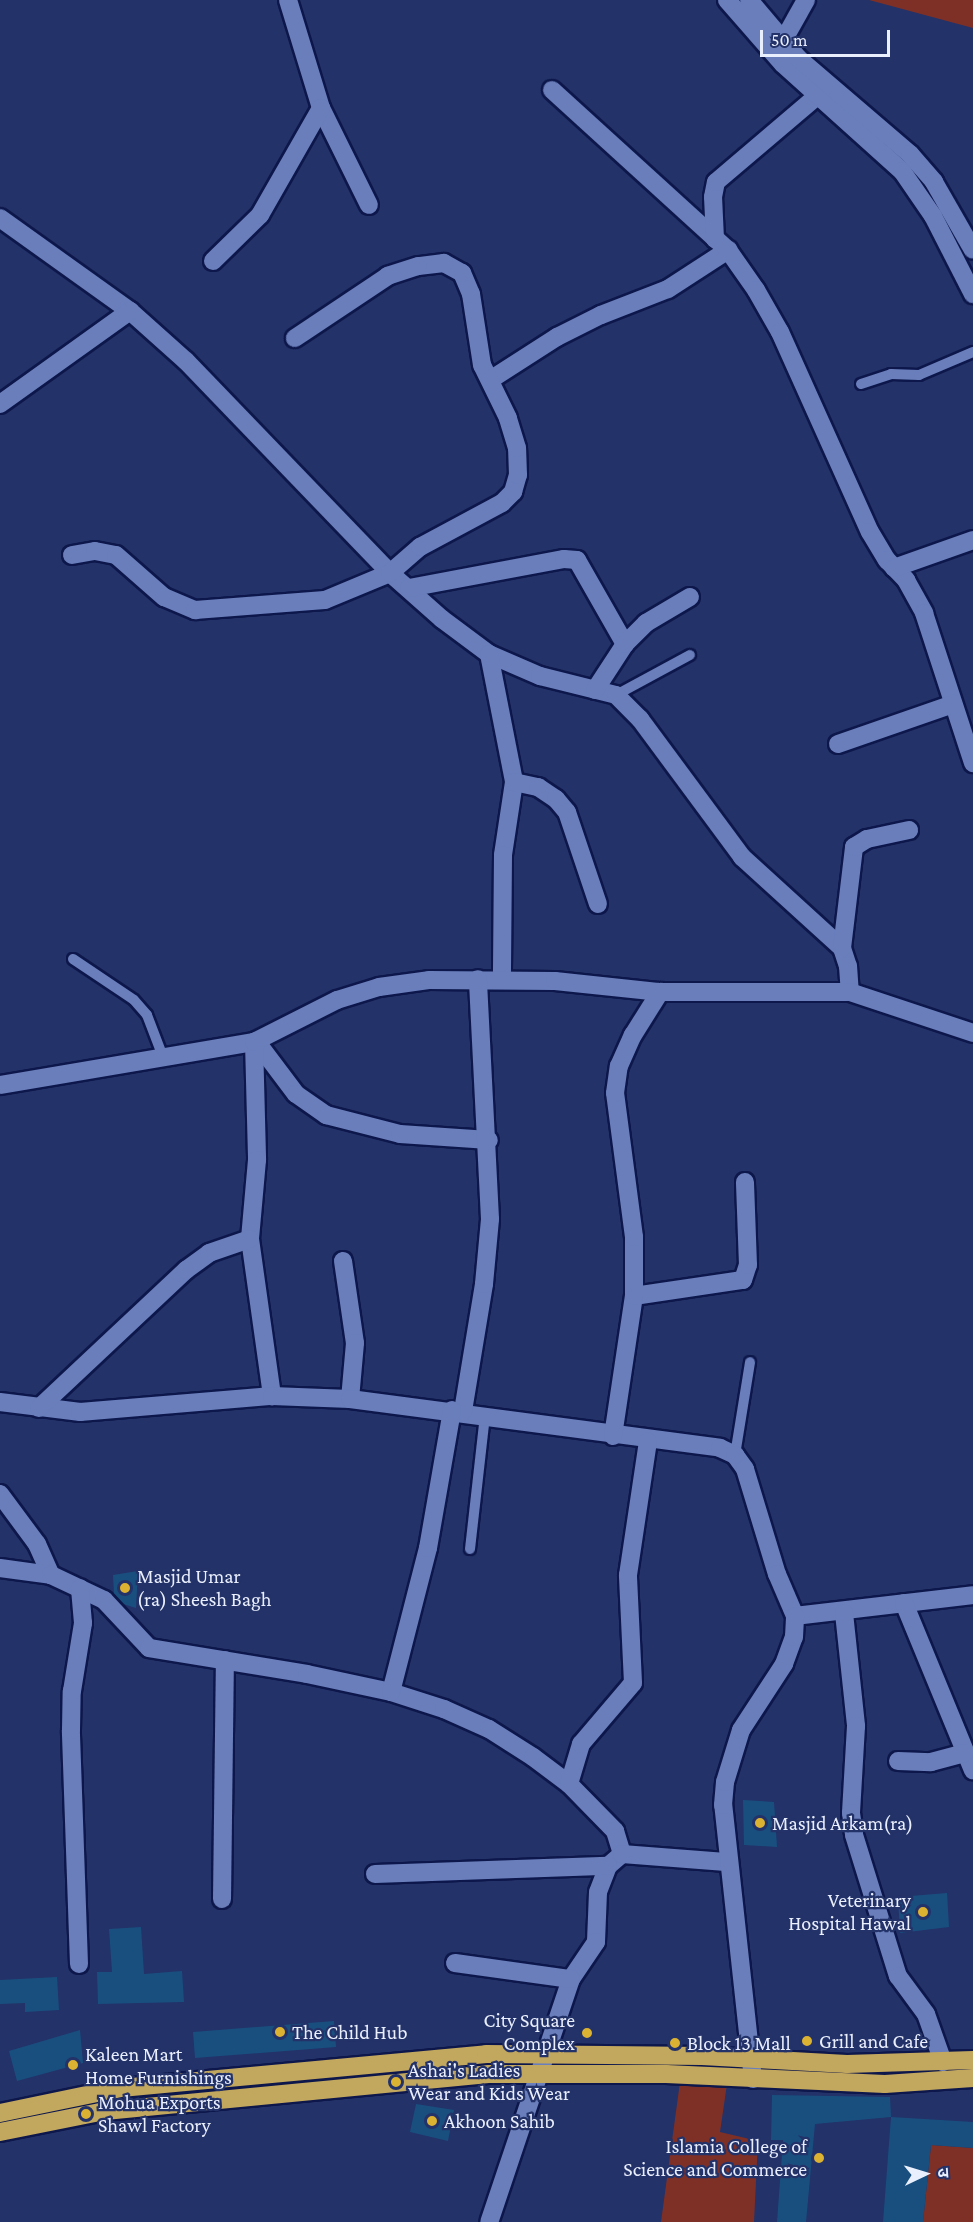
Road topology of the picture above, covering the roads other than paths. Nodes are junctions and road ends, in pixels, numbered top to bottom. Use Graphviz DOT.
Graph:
graph roads {
  1 [pos="288,0"];
  2 [pos="727,0"];
  3 [pos="749,0"];
  4 [pos="806,0"];
  5 [pos="783,41"];
  6 [pos="814,86"];
  7 [pos="552,90"];
  8 [pos="321,108"];
  9 [pos="369,205"];
  10 [pos="0,218"];
  11 [pos="721,245"];
  12 [pos="973,250"];
  13 [pos="213,261"];
  14 [pos="973,294"];
  15 [pos="130,311"];
  16 [pos="295,338"];
  17 [pos="973,352"];
  18 [pos="490,380"];
  19 [pos="861,384"];
  20 [pos="0,404"];
  21 [pos="973,540"];
  22 [pos="72,555"];
  23 [pos="894,568"];
  24 [pos="390,573"];
  25 [pos="409,588"];
  26 [pos="690,597"];
  27 [pos="625,644"];
  28 [pos="489,654"];
  29 [pos="690,655"];
  30 [pos="595,690"];
  31 [pos="616,695"];
  32 [pos="953,704"];
  33 [pos="838,744"];
  34 [pos="973,763"];
  35 [pos="514,782"];
  36 [pos="909,830"];
  37 [pos="598,904"];
  38 [pos="842,948"];
  39 [pos="74,959"];
  40 [pos="478,979"];
  41 [pos="502,979"];
  42 [pos="660,992"];
  43 [pos="850,992"];
  44 [pos="973,1033"];
  45 [pos="255,1041"];
  46 [pos="163,1057"];
  47 [pos="0,1085"];
  48 [pos="489,1140"];
  49 [pos="745,1182"];
  50 [pos="250,1239"];
  51 [pos="344,1261"];
  52 [pos="634,1296"];
  53 [pos="750,1362"];
  54 [pos="272,1396"];
  55 [pos="351,1399"];
  56 [pos="0,1402"];
  57 [pos="39,1408"];
  58 [pos="457,1410"];
  59 [pos="486,1415"];
  60 [pos="613,1436"];
  61 [pos="648,1441"];
  62 [pos="735,1455"];
  63 [pos="0,1494"];
  64 [pos="470,1549"];
  65 [pos="0,1568"];
  66 [pos="51,1575"];
  67 [pos="80,1588"];
  68 [pos="973,1596"];
  69 [pos="904,1603"];
  70 [pos="844,1613"];
  71 [pos="795,1616"];
  72 [pos="225,1660"];
  73 [pos="391,1692"];
  74 [pos="965,1753"];
  75 [pos="898,1761"];
  76 [pos="973,1770"];
  77 [pos="570,1784"];
  78 [pos="615,1860"];
  79 [pos="726,1862"];
  80 [pos="375,1874"];
  81 [pos="222,1899"];
  82 [pos="455,1963"];
  83 [pos="79,1964"];
  84 [pos="571,1979"];
  85 [pos="544,2053"];
  86 [pos="750,2058"];
  87 [pos="973,2060"];
  88 [pos="943,2062"];
  89 [pos="538,2074"];
  90 [pos="973,2078"];
  91 [pos="753,2079"];
  92 [pos="0,2113"];
  93 [pos="0,2132"];
  94 [pos="489,2222"];
  1 -- 8 [label="street"];
  2 -- 6 [label="street"];
  3 -- 5 [label="street"];
  4 -- 5 [label="street"];
  5 -- 6 [label="street"];
  6 -- 11 [label="street"];
  6 -- 12 [label="street"];
  6 -- 14 [label="street"];
  7 -- 11 [label="street"];
  8 -- 9 [label="street"];
  8 -- 13 [label="street"];
  10 -- 15 [label="street"];
  11 -- 18 [label="street"];
  11 -- 23 [label="street"];
  15 -- 20 [label="street"];
  15 -- 24 [label="street"];
  16 -- 18 [label="street"];
  17 -- 19 [label="lane"];
  18 -- 24 [label="street"];
  21 -- 23 [label="street"];
  22 -- 24 [label="street"];
  23 -- 32 [label="street"];
  24 -- 25 [label="street"];
  25 -- 27 [label="street"];
  25 -- 28 [label="street"];
  26 -- 27 [label="street"];
  27 -- 30 [label="street"];
  28 -- 30 [label="street"];
  28 -- 35 [label="street"];
  29 -- 31 [label="lane"];
  30 -- 31 [label="street"];
  31 -- 38 [label="street"];
  32 -- 33 [label="street"];
  32 -- 34 [label="street"];
  35 -- 37 [label="street"];
  35 -- 41 [label="street"];
  36 -- 38 [label="street"];
  38 -- 43 [label="street"];
  39 -- 46 [label="lane"];
  40 -- 41 [label="street"];
  40 -- 45 [label="street"];
  40 -- 48 [label="street"];
  41 -- 42 [label="street"];
  42 -- 43 [label="street"];
  42 -- 52 [label="street"];
  43 -- 44 [label="street"];
  45 -- 46 [label="street"];
  45 -- 48 [label="street"];
  45 -- 50 [label="street"];
  46 -- 47 [label="street"];
  48 -- 58 [label="street"];
  49 -- 52 [label="street"];
  50 -- 54 [label="street"];
  50 -- 57 [label="street"];
  51 -- 55 [label="street"];
  52 -- 60 [label="street"];
  53 -- 62 [label="lane"];
  54 -- 55 [label="street"];
  54 -- 57 [label="street"];
  55 -- 58 [label="street"];
  56 -- 57 [label="street"];
  58 -- 59 [label="street"];
  58 -- 73 [label="street"];
  59 -- 60 [label="street"];
  59 -- 64 [label="lane"];
  60 -- 61 [label="street"];
  61 -- 62 [label="street"];
  61 -- 77 [label="street"];
  62 -- 71 [label="street"];
  63 -- 66 [label="street"];
  65 -- 66 [label="street"];
  66 -- 67 [label="street"];
  67 -- 72 [label="street"];
  67 -- 83 [label="street"];
  68 -- 69 [label="street"];
  69 -- 70 [label="street"];
  69 -- 74 [label="street"];
  70 -- 71 [label="street"];
  70 -- 88 [label="street"];
  71 -- 79 [label="street"];
  72 -- 73 [label="street"];
  72 -- 81 [label="street"];
  73 -- 77 [label="street"];
  74 -- 75 [label="street"];
  74 -- 76 [label="street"];
  77 -- 78 [label="street"];
  78 -- 79 [label="street"];
  78 -- 80 [label="street"];
  78 -- 84 [label="street"];
  79 -- 86 [label="street"];
  82 -- 84 [label="street"];
  84 -- 85 [label="street"];
  85 -- 86 [label="highway"];
  85 -- 89 [label="street"];
  85 -- 92 [label="highway"];
  86 -- 88 [label="highway"];
  86 -- 91 [label="street"];
  87 -- 88 [label="highway"];
  89 -- 91 [label="highway"];
  89 -- 93 [label="highway"];
  89 -- 94 [label="street"];
  90 -- 91 [label="highway"];
}
